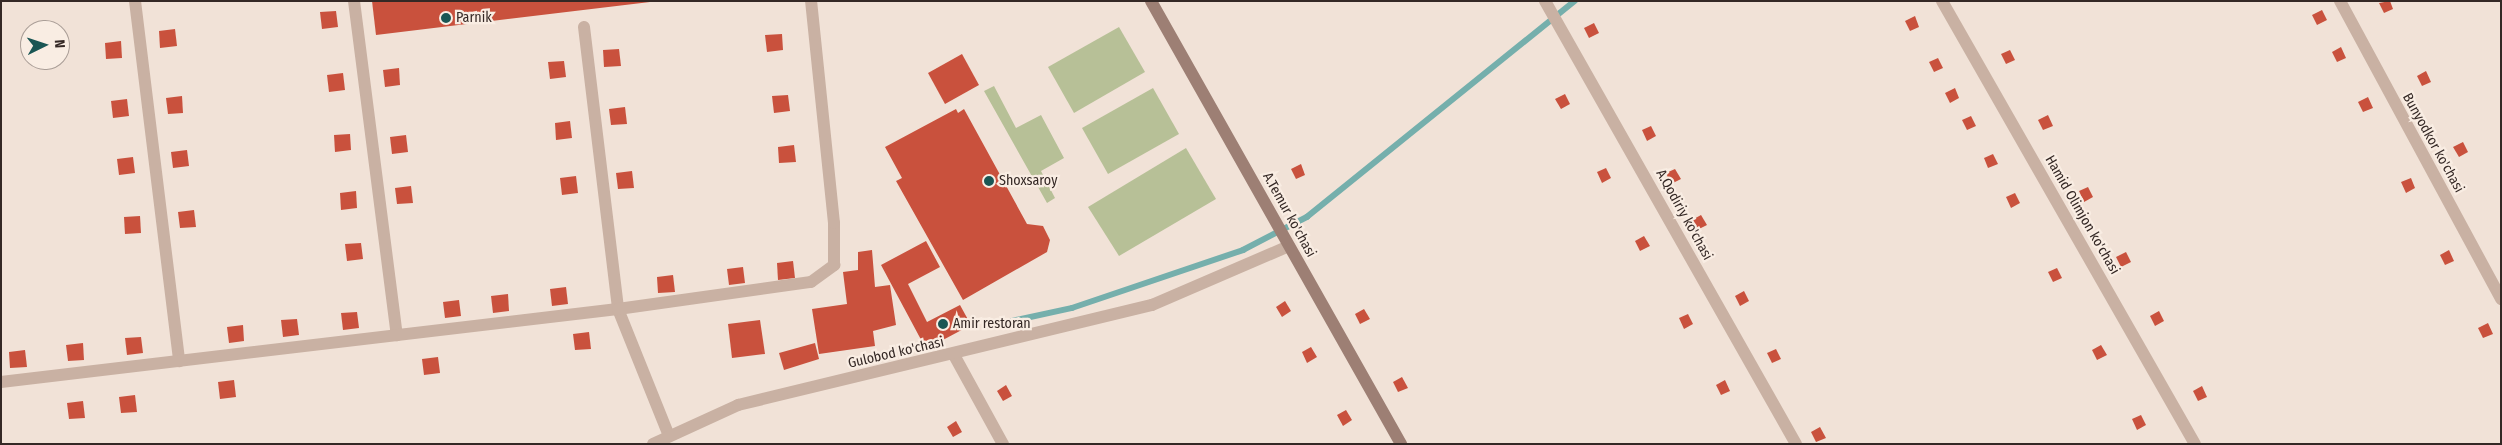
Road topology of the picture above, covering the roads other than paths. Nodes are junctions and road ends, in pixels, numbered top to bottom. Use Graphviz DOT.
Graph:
graph roads {
  1 [pos="135,1"];
  2 [pos="354,1"];
  3 [pos="811,1"];
  4 [pos="1151,1"];
  5 [pos="1546,1"];
  6 [pos="1942,1"];
  7 [pos="2340,1"];
  8 [pos="584,27"];
  9 [pos="1289,246"];
  10 [pos="2501,299"];
  11 [pos="618,309"];
  12 [pos="397,334"];
  13 [pos="954,355"];
  14 [pos="179,361"];
  15 [pos="1,382"];
  16 [pos="669,436"];
  17 [pos="652,444"];
  18 [pos="1003,444"];
  19 [pos="1401,444"];
  20 [pos="1796,444"];
  21 [pos="2195,444"];
  1 -- 14 [label="street"];
  2 -- 12 [label="street"];
  3 -- 11 [label="street"];
  4 -- 9 [label="main road, A.Temur ko'chasi"];
  5 -- 20 [label="street, A.Qodiriy ko'chasi"];
  6 -- 21 [label="street, Hamid Olimjon ko'chasi"];
  7 -- 10 [label="street, Bunyodkor ko'chasi"];
  8 -- 11 [label="street"];
  9 -- 13 [label="street, Gulobod ko'chasi"];
  9 -- 19 [label="main road, A.Temur ko'chasi"];
  11 -- 12 [label="street"];
  11 -- 16 [label="street"];
  12 -- 14 [label="street"];
  13 -- 16 [label="street, Gulobod ko'chasi"];
  13 -- 18 [label="street"];
  14 -- 15 [label="street"];
  16 -- 17 [label="street, Gulobod ko'chasi"];
}
